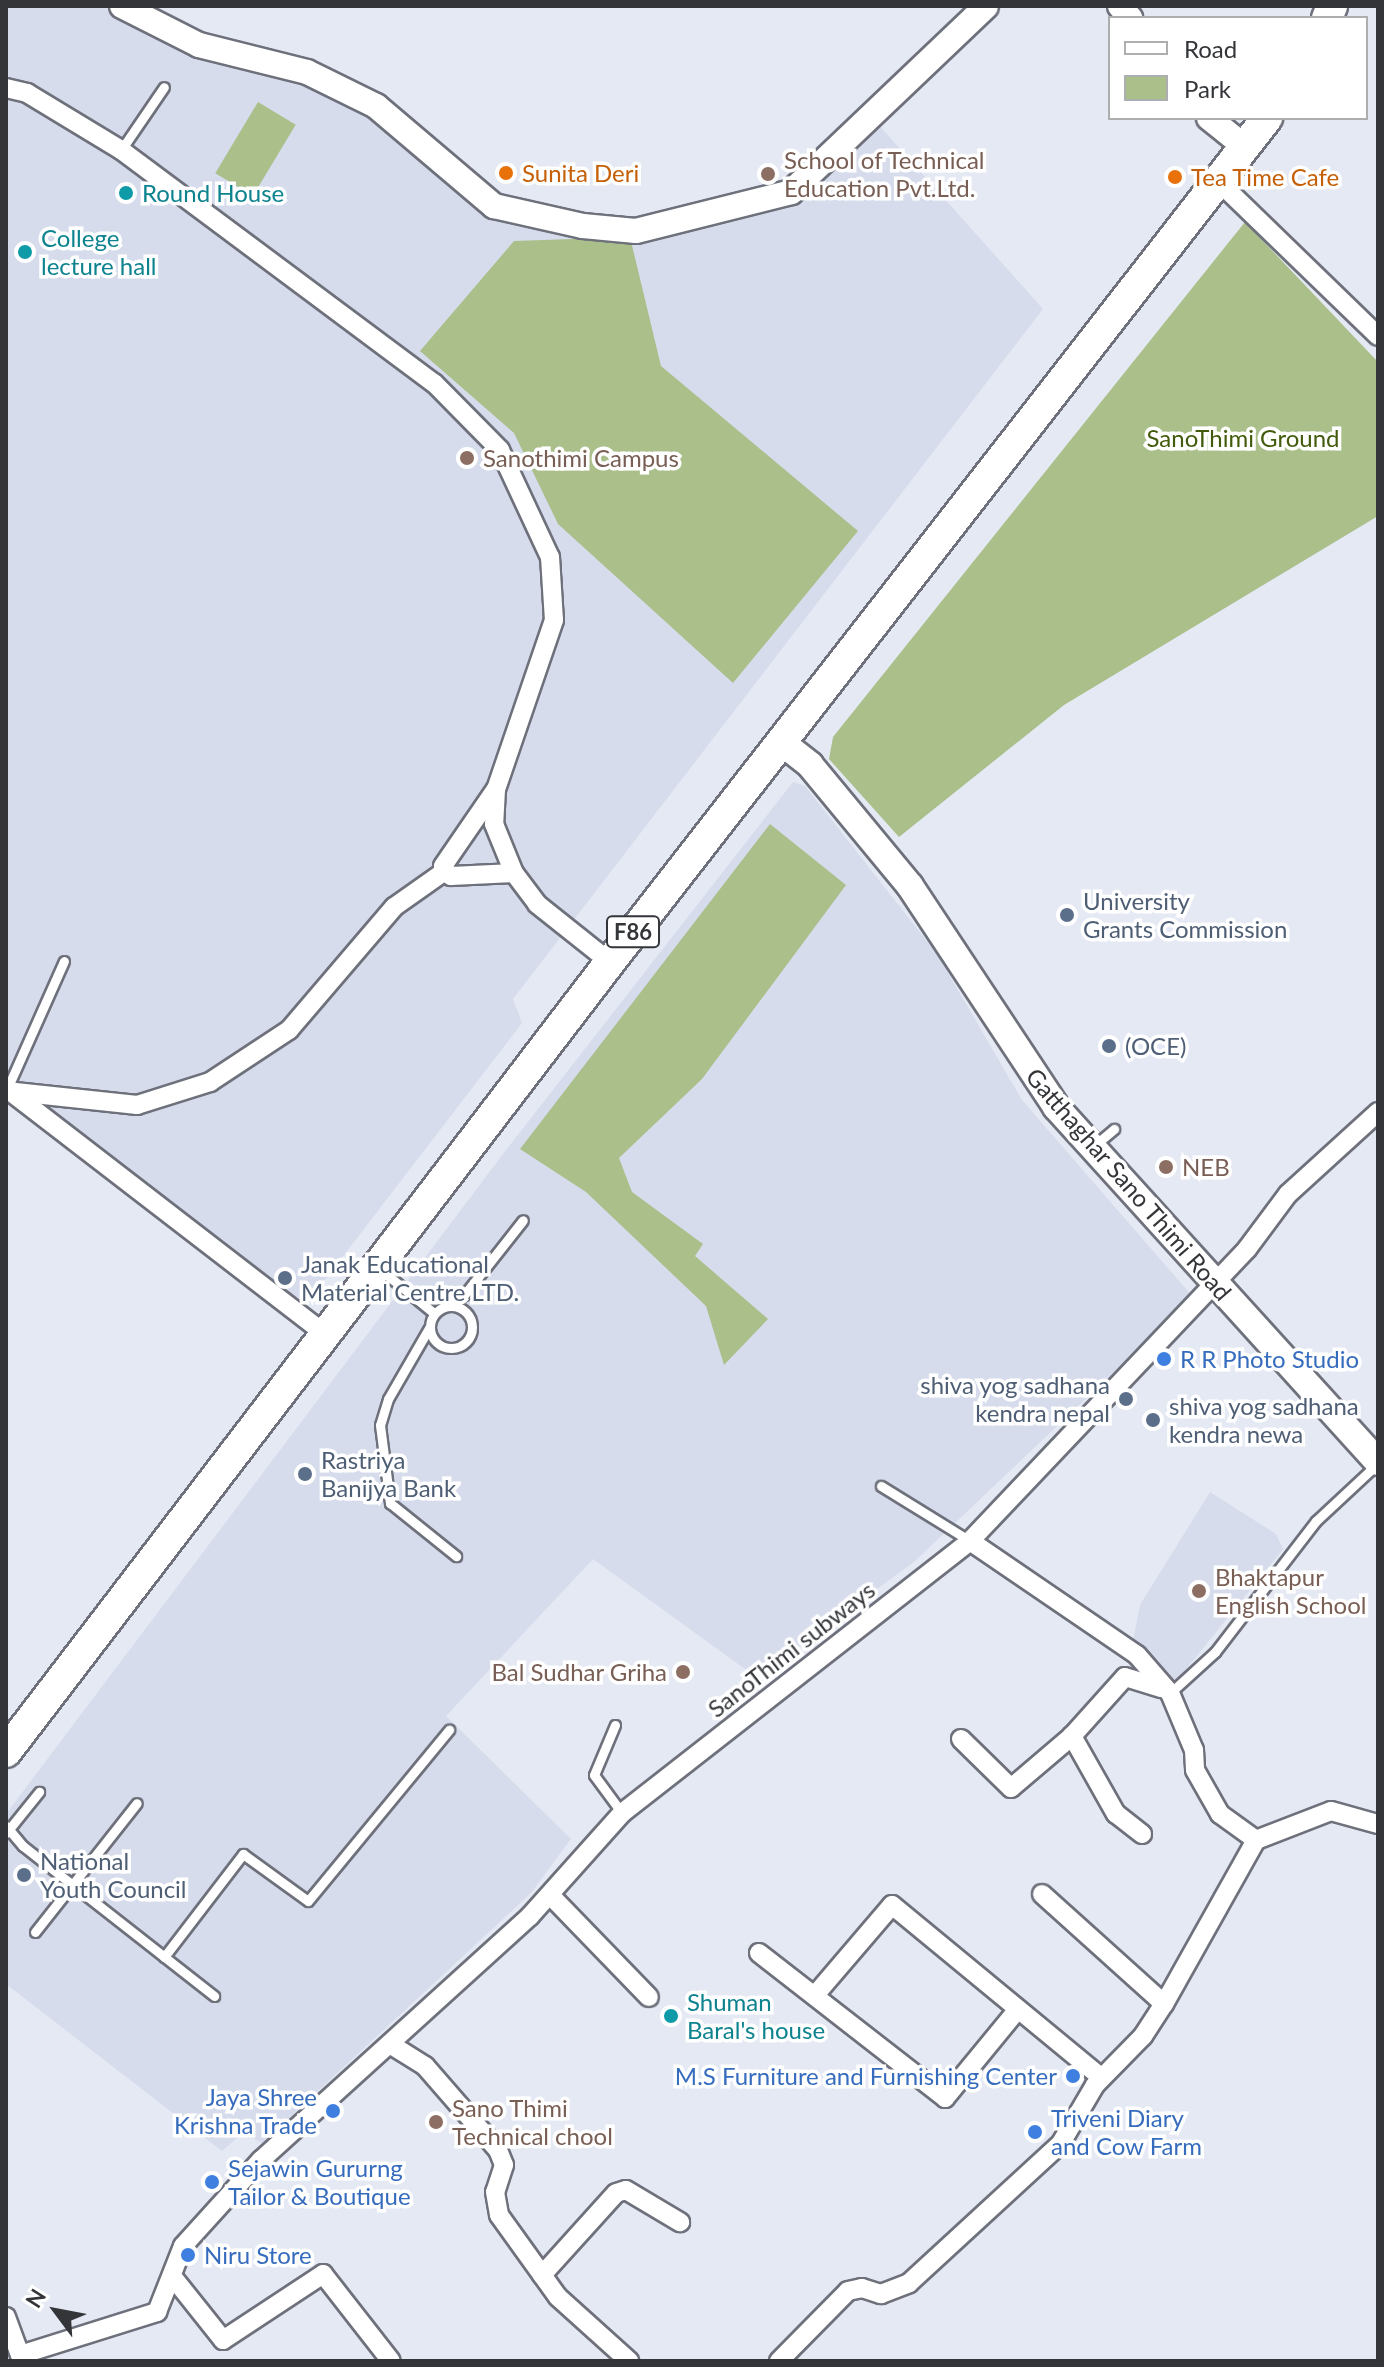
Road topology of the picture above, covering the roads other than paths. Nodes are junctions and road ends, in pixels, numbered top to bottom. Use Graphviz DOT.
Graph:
graph roads {
  1 [pos="122,6"];
  2 [pos="986,6"];
  3 [pos="164,87"];
  4 [pos="6,88"];
  5 [pos="1212,120"];
  6 [pos="1265,120"];
  7 [pos="1244,146"];
  8 [pos="121,150"];
  9 [pos="1217,180"];
  10 [pos="1378,336"];
  11 [pos="781,742"];
  12 [pos="496,789"];
  13 [pos="445,871"];
  14 [pos="514,873"];
  15 [pos="64,961"];
  16 [pos="610,962"];
  17 [pos="6,1089"];
  18 [pos="1378,1112"];
  19 [pos="1114,1129"];
  20 [pos="1093,1146"];
  21 [pos="523,1220"];
  22 [pos="376,1266"];
  23 [pos="1212,1283"];
  24 [pos="448,1306"];
  25 [pos="434,1313"];
  26 [pos="429,1328"];
  27 [pos="324,1333"];
  28 [pos="1378,1462"];
  29 [pos="881,1486"];
  30 [pos="970,1541"];
  31 [pos="456,1556"];
  32 [pos="1170,1693"];
  33 [pos="615,1725"];
  34 [pos="449,1730"];
  35 [pos="1072,1736"];
  36 [pos="961,1739"];
  37 [pos="6,1752"];
  38 [pos="39,1792"];
  39 [pos="137,1803"];
  40 [pos="622,1813"];
  41 [pos="1378,1824"];
  42 [pos="7,1829"];
  43 [pos="1142,1834"];
  44 [pos="1256,1840"];
  45 [pos="73,1884"];
  46 [pos="1042,1894"];
  47 [pos="550,1895"];
  48 [pos="35,1932"];
  49 [pos="759,1953"];
  50 [pos="164,1957"];
  51 [pos="816,1994"];
  52 [pos="214,1996"];
  53 [pos="649,1997"];
  54 [pos="1164,2004"];
  55 [pos="1018,2009"];
  56 [pos="393,2046"];
  57 [pos="1101,2077"];
  58 [pos="680,2222"];
  59 [pos="542,2275"];
  60 [pos="172,2276"];
  61 [pos="6,2317"];
  62 [pos="16,2358"];
  63 [pos="391,2361"];
  64 [pos="629,2361"];
  65 [pos="779,2361"];
  1 -- 2 [label="street"];
  3 -- 8 [label="lane"];
  4 -- 8 [label="street"];
  5 -- 7 [label="street"];
  6 -- 7 [label="main road, F86"];
  7 -- 9 [label="main road, F86"];
  8 -- 12 [label="street"];
  9 -- 10 [label="street"];
  9 -- 11 [label="main road, F86"];
  11 -- 16 [label="main road, F86"];
  11 -- 20 [label="main road, Gatthaghar Sano Thimi Road"];
  12 -- 13 [label="street"];
  12 -- 14 [label="street"];
  13 -- 14 [label="street"];
  13 -- 17 [label="street"];
  14 -- 16 [label="street"];
  15 -- 17 [label="lane"];
  16 -- 22 [label="main road, F86"];
  17 -- 27 [label="street"];
  18 -- 23 [label="street, SanoThimi subways"];
  19 -- 20 [label="lane"];
  20 -- 23 [label="main road, Gatthaghar Sano Thimi Road"];
  21 -- 24 [label="lane"];
  22 -- 25 [label="lane"];
  22 -- 27 [label="main road, F86"];
  23 -- 28 [label="main road, Gatthaghar Sano Thimi Road"];
  23 -- 30 [label="street, SanoThimi subways"];
  24 -- 25 [label="lane"];
  24 -- 26 [label="lane"];
  25 -- 26 [label="lane"];
  26 -- 31 [label="lane"];
  27 -- 37 [label="main road, F86"];
  28 -- 32 [label="lane"];
  29 -- 30 [label="lane"];
  30 -- 32 [label="street"];
  30 -- 40 [label="street, SanoThimi subways"];
  32 -- 35 [label="street"];
  32 -- 44 [label="street"];
  33 -- 40 [label="lane"];
  34 -- 50 [label="lane"];
  35 -- 36 [label="street"];
  35 -- 43 [label="street"];
  38 -- 42 [label="lane"];
  39 -- 45 [label="lane"];
  40 -- 47 [label="street, SanoThimi subways"];
  41 -- 44 [label="street"];
  42 -- 45 [label="lane"];
  44 -- 54 [label="street"];
  45 -- 48 [label="lane"];
  45 -- 50 [label="lane"];
  46 -- 54 [label="street"];
  47 -- 53 [label="street"];
  47 -- 56 [label="street, SanoThimi subways"];
  49 -- 51 [label="street"];
  50 -- 52 [label="lane"];
  51 -- 55 [label="street"];
  51 -- 55 [label="street"];
  54 -- 57 [label="street"];
  55 -- 57 [label="street"];
  56 -- 59 [label="street"];
  56 -- 60 [label="street, SanoThimi subways"];
  57 -- 65 [label="street"];
  58 -- 59 [label="street"];
  59 -- 64 [label="street"];
  60 -- 62 [label="street, SanoThimi subways"];
  60 -- 63 [label="street"];
  61 -- 62 [label="street"];
}
